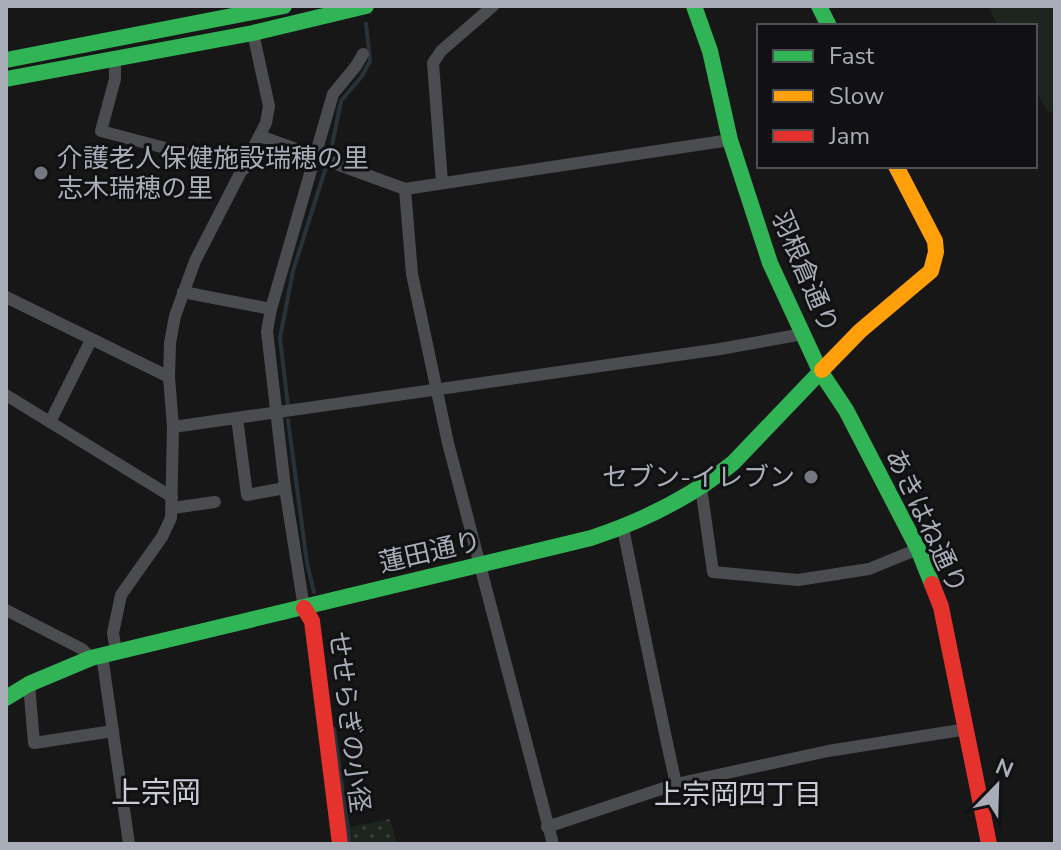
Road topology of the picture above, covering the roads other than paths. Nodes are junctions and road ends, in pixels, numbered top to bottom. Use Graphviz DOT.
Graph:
graph roads {
  1 [pos="284,6"];
  2 [pos="366,6"];
  3 [pos="493,6"];
  4 [pos="694,6"];
  5 [pos="819,6"];
  6 [pos="261,9"];
  7 [pos="828,24"];
  8 [pos="253,33"];
  9 [pos="363,54"];
  10 [pos="6,60"];
  11 [pos="115,60"];
  12 [pos="6,79"];
  13 [pos="260,136"];
  14 [pos="730,140"];
  15 [pos="317,156"];
  16 [pos="897,168"];
  17 [pos="244,169"];
  18 [pos="442,182"];
  19 [pos="405,189"];
  20 [pos="183,292"];
  21 [pos="6,297"];
  22 [pos="271,309"];
  23 [pos="803,334"];
  24 [pos="91,340"];
  25 [pos="820,371"];
  26 [pos="169,377"];
  27 [pos="438,390"];
  28 [pos="6,395"];
  29 [pos="276,413"];
  30 [pos="237,418"];
  31 [pos="50,422"];
  32 [pos="173,427"];
  33 [pos="701,487"];
  34 [pos="285,488"];
  35 [pos="215,502"];
  36 [pos="172,503"];
  37 [pos="623,528"];
  38 [pos="918,549"];
  39 [pos="482,565"];
  40 [pos="304,608"];
  41 [pos="6,610"];
  42 [pos="103,655"];
  43 [pos="29,684"];
  44 [pos="6,698"];
  45 [pos="967,729"];
  46 [pos="113,731"];
  47 [pos="676,784"];
  48 [pos="547,827"];
  49 [pos="129,844"];
  50 [pos="340,844"];
  51 [pos="553,844"];
  52 [pos="989,844"];
  1 -- 6 [label="main road"];
  2 -- 8 [label="main road"];
  3 -- 18 [label="street"];
  4 -- 14 [label="main road, 羽根倉通り"];
  5 -- 7 [label="main road"];
  6 -- 10 [label="main road"];
  8 -- 11 [label="main road"];
  8 -- 13 [label="street"];
  9 -- 15 [label="street"];
  11 -- 12 [label="main road"];
  11 -- 17 [label="street"];
  13 -- 15 [label="street"];
  13 -- 17 [label="street"];
  14 -- 18 [label="street"];
  14 -- 23 [label="main road, 羽根倉通り"];
  15 -- 19 [label="street"];
  15 -- 22 [label="street"];
  16 -- 25 [label="main road, 蓮田通り"];
  17 -- 20 [label="street"];
  18 -- 19 [label="street"];
  19 -- 27 [label="street"];
  20 -- 22 [label="street"];
  20 -- 26 [label="street"];
  21 -- 24 [label="street"];
  22 -- 29 [label="street"];
  23 -- 25 [label="main road, 羽根倉通り"];
  23 -- 27 [label="street"];
  24 -- 26 [label="street"];
  24 -- 31 [label="street"];
  25 -- 33 [label="main road, 蓮田通り"];
  25 -- 38 [label="main road, あきはね通り"];
  26 -- 32 [label="street"];
  27 -- 29 [label="street"];
  27 -- 39 [label="street"];
  28 -- 31 [label="street"];
  29 -- 30 [label="street"];
  29 -- 34 [label="street"];
  30 -- 32 [label="street"];
  30 -- 34 [label="street"];
  31 -- 36 [label="street"];
  32 -- 36 [label="street"];
  33 -- 37 [label="main road, 蓮田通り"];
  33 -- 38 [label="street"];
  34 -- 40 [label="street"];
  35 -- 36 [label="street"];
  36 -- 42 [label="street"];
  37 -- 39 [label="main road, 蓮田通り"];
  37 -- 47 [label="street"];
  38 -- 45 [label="main road, あきはね通り"];
  39 -- 40 [label="main road, 蓮田通り"];
  39 -- 48 [label="street"];
  40 -- 42 [label="main road, 蓮田通り"];
  40 -- 50 [label="main road, せせらぎの小径"];
  41 -- 42 [label="street"];
  42 -- 43 [label="main road, 蓮田通り"];
  42 -- 46 [label="street"];
  43 -- 44 [label="main road, 蓮田通り"];
  43 -- 46 [label="street"];
  45 -- 47 [label="street"];
  45 -- 52 [label="main road, あきはね通り"];
  46 -- 49 [label="street"];
  47 -- 48 [label="street"];
  48 -- 51 [label="street"];
}
